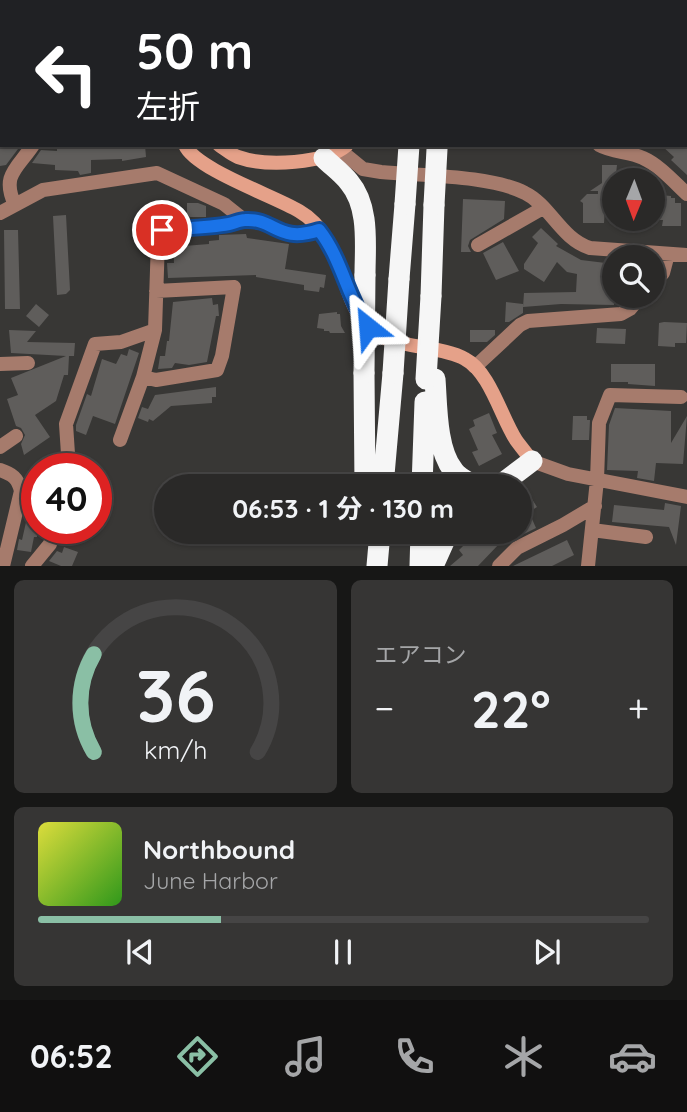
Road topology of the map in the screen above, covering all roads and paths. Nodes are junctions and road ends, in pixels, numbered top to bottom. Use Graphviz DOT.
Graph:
graph roads {
  1 [pos="32,147"];
  2 [pos="186,147"];
  3 [pos="222,147"];
  4 [pos="409,147"];
  5 [pos="437,147"];
  6 [pos="602,147"];
  7 [pos="338,151"];
  8 [pos="687,194"];
  9 [pos="15,205"];
  10 [pos="543,208"];
  11 [pos="0,213"];
  12 [pos="244,220"];
  13 [pos="319,230"];
  14 [pos="478,245"];
  15 [pos="668,254"];
  16 [pos="687,255"];
  17 [pos="665,265"];
  18 [pos="156,291"];
  19 [pos="631,308"];
  20 [pos="155,330"];
  21 [pos="28,363"];
  22 [pos="0,364"];
  23 [pos="475,367"];
  24 [pos="143,377"];
  25 [pos="431,379"];
  26 [pos="681,397"];
  27 [pos="16,436"];
  28 [pos="120,440"];
  29 [pos="0,447"];
  30 [pos="68,453"];
  31 [pos="532,461"];
  32 [pos="0,470"];
  33 [pos="365,474"];
  34 [pos="384,474"];
  35 [pos="423,474"];
  36 [pos="457,474"];
  37 [pos="515,474"];
  38 [pos="529,474"];
  39 [pos="597,480"];
  40 [pos="20,487"];
  41 [pos="687,498"];
  42 [pos="594,506"];
  43 [pos="592,530"];
  44 [pos="646,537"];
  45 [pos="50,544"];
  46 [pos="368,544"];
  47 [pos="379,544"];
  48 [pos="421,544"];
  49 [pos="442,544"];
  50 [pos="4,566"];
  51 [pos="32,566"];
  52 [pos="369,566"];
  53 [pos="377,566"];
  54 [pos="420,566"];
  55 [pos="433,566"];
  56 [pos="499,566"];
  57 [pos="588,566"];
  1 -- 9 [label="street"];
  2 -- 13 [label="street"];
  3 -- 7 [label="street"];
  4 -- 34 [label="highway, bridge"];
  5 -- 25 [label="highway, bridge"];
  6 -- 8 [label="street"];
  7 -- 10 [label="street"];
  7 -- 33 [label="highway, bridge"];
  9 -- 11 [label="street"];
  9 -- 12 [label="street"];
  10 -- 14 [label="street"];
  10 -- 15 [label="street"];
  12 -- 13 [label="street"];
  12 -- 18 [label="street"];
  13 -- 23 [label="street"];
  15 -- 16 [label="street"];
  15 -- 17 [label="street"];
  18 -- 20 [label="street"];
  18 -- 24 [label="street"];
  19 -- 23 [label="street"];
  20 -- 24 [label="street"];
  20 -- 30 [label="street"];
  21 -- 22 [label="street"];
  23 -- 31 [label="street"];
  24 -- 28 [label="street"];
  25 -- 35 [label="highway"];
  25 -- 36 [label="highway"];
  26 -- 39 [label="street"];
  27 -- 29 [label="street"];
  31 -- 37 [label="highway"];
  31 -- 38 [label="highway"];
  31 -- 39 [label="street"];
  32 -- 40 [label="street"];
  39 -- 41 [label="street"];
  39 -- 42 [label="street"];
  40 -- 50 [label="street"];
  42 -- 43 [label="street"];
  42 -- 56 [label="street"];
  43 -- 44 [label="street"];
  43 -- 57 [label="street"];
  45 -- 51 [label="street"];
  46 -- 52 [label="highway"];
  47 -- 53 [label="highway"];
  48 -- 54 [label="highway"];
  49 -- 55 [label="highway"];
}
